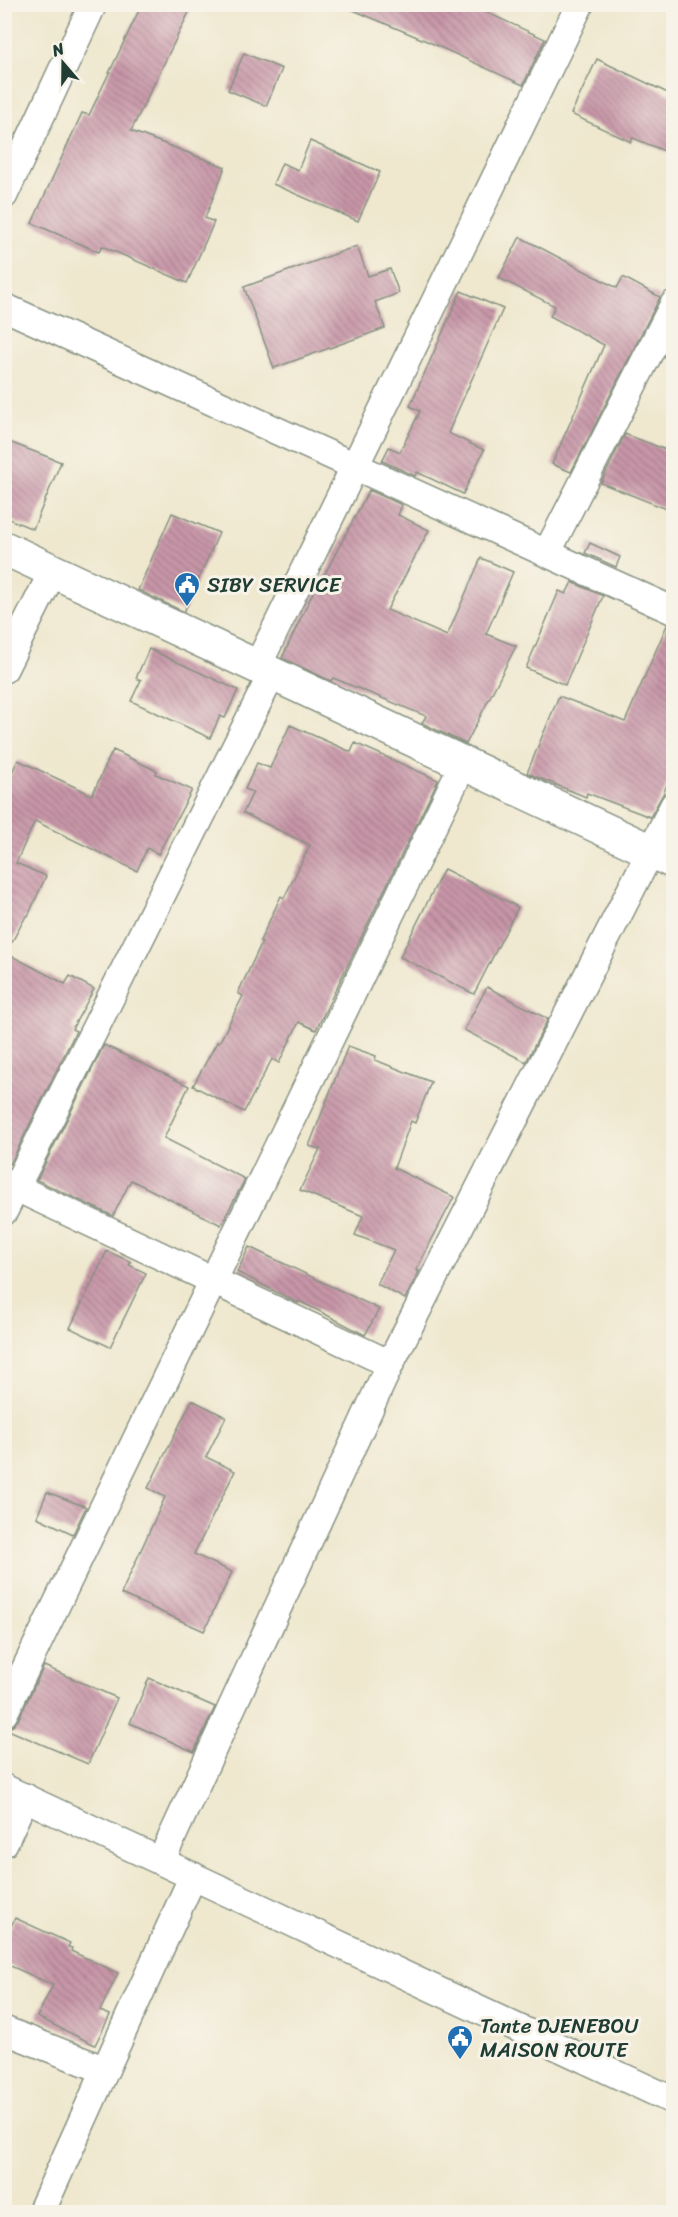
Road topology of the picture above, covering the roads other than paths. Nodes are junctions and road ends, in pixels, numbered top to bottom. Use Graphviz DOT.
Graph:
graph roads {
  1 [pos="93,4"];
  2 [pos="580,4"];
  3 [pos="4,195"];
  4 [pos="674,304"];
  5 [pos="4,307"];
  6 [pos="355,466"];
  7 [pos="4,548"];
  8 [pos="547,553"];
  9 [pos="53,571"];
  10 [pos="674,611"];
  11 [pos="4,669"];
  12 [pos="265,670"];
  13 [pos="463,764"];
  14 [pos="674,805"];
  15 [pos="662,857"];
  16 [pos="8,1193"];
  17 [pos="213,1281"];
  18 [pos="390,1364"];
  19 [pos="4,1713"];
  20 [pos="15,1793"];
  21 [pos="4,1843"];
  22 [pos="161,1861"];
  23 [pos="193,1876"];
  24 [pos="4,2030"];
  25 [pos="105,2070"];
  26 [pos="674,2102"];
  27 [pos="41,2212"];
  1 -- 3 [label="street"];
  2 -- 6 [label="street"];
  4 -- 8 [label="street"];
  5 -- 6 [label="street"];
  6 -- 8 [label="street"];
  6 -- 12 [label="street"];
  7 -- 9 [label="street"];
  8 -- 10 [label="street"];
  9 -- 11 [label="street"];
  9 -- 12 [label="street"];
  12 -- 13 [label="street"];
  12 -- 16 [label="street"];
  13 -- 15 [label="street"];
  13 -- 17 [label="street"];
  14 -- 15 [label="street"];
  15 -- 18 [label="street"];
  16 -- 17 [label="street"];
  17 -- 18 [label="street"];
  17 -- 19 [label="street"];
  18 -- 22 [label="street"];
  20 -- 21 [label="street"];
  20 -- 22 [label="street"];
  22 -- 23 [label="street"];
  23 -- 25 [label="street"];
  23 -- 26 [label="street"];
  24 -- 25 [label="street"];
  25 -- 27 [label="street"];
}
